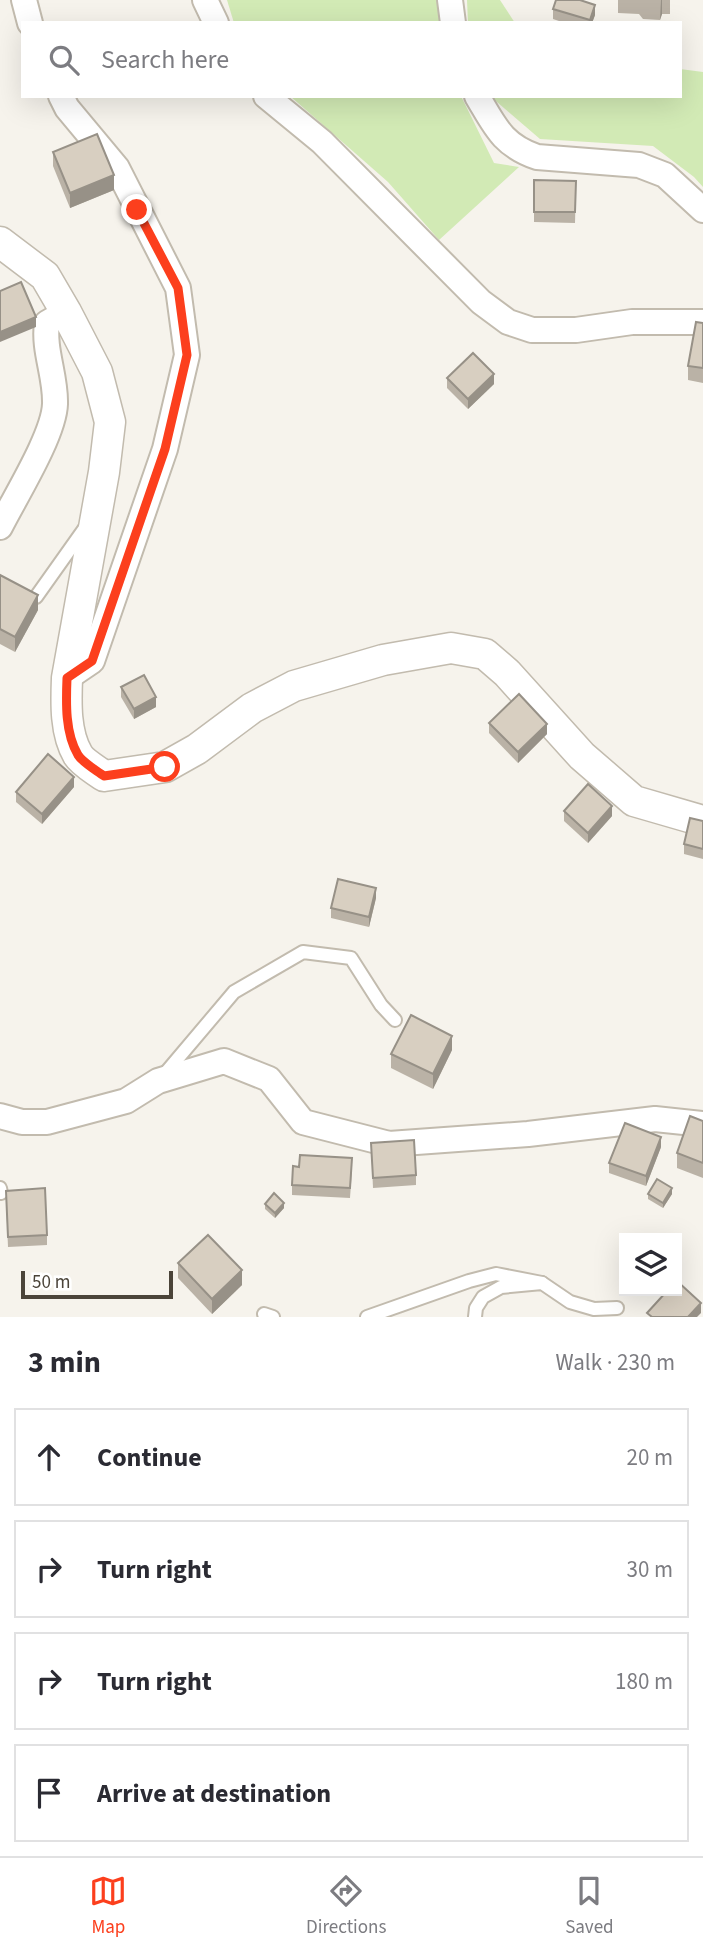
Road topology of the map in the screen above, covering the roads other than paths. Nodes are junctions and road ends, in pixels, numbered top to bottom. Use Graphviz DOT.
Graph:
graph roads {
  1 [pos="24,0"];
  2 [pos="205,0"];
  3 [pos="450,0"];
  4 [pos="29,21"];
  5 [pos="215,21"];
  6 [pos="453,21"];
  7 [pos="62,98"];
  8 [pos="269,98"];
  9 [pos="478,98"];
  10 [pos="703,210"];
  11 [pos="1,243"];
  12 [pos="66,312"];
  13 [pos="703,322"];
  14 [pos="97,510"];
  15 [pos="0,527"];
  16 [pos="36,597"];
  17 [pos="67,678"];
  18 [pos="703,821"];
  19 [pos="395,1020"];
  20 [pos="158,1082"];
  21 [pos="0,1116"];
  22 [pos="703,1124"];
  23 [pos="542,1283"];
  24 [pos="617,1308"];
  25 [pos="367,1317"];
  26 [pos="475,1317"];
  1 -- 4 [label="street"];
  2 -- 5 [label="street"];
  3 -- 6 [label="street"];
  7 -- 17 [label="street"];
  8 -- 13 [label="street"];
  9 -- 10 [label="street"];
  11 -- 12 [label="street"];
  12 -- 14 [label="street"];
  12 -- 15 [label="street"];
  14 -- 16 [label="lane"];
  14 -- 17 [label="street"];
  17 -- 18 [label="street"];
  19 -- 20 [label="lane"];
  20 -- 21 [label="street"];
  20 -- 22 [label="street"];
  23 -- 24 [label="lane"];
  23 -- 25 [label="lane"];
  23 -- 26 [label="lane"];
}
